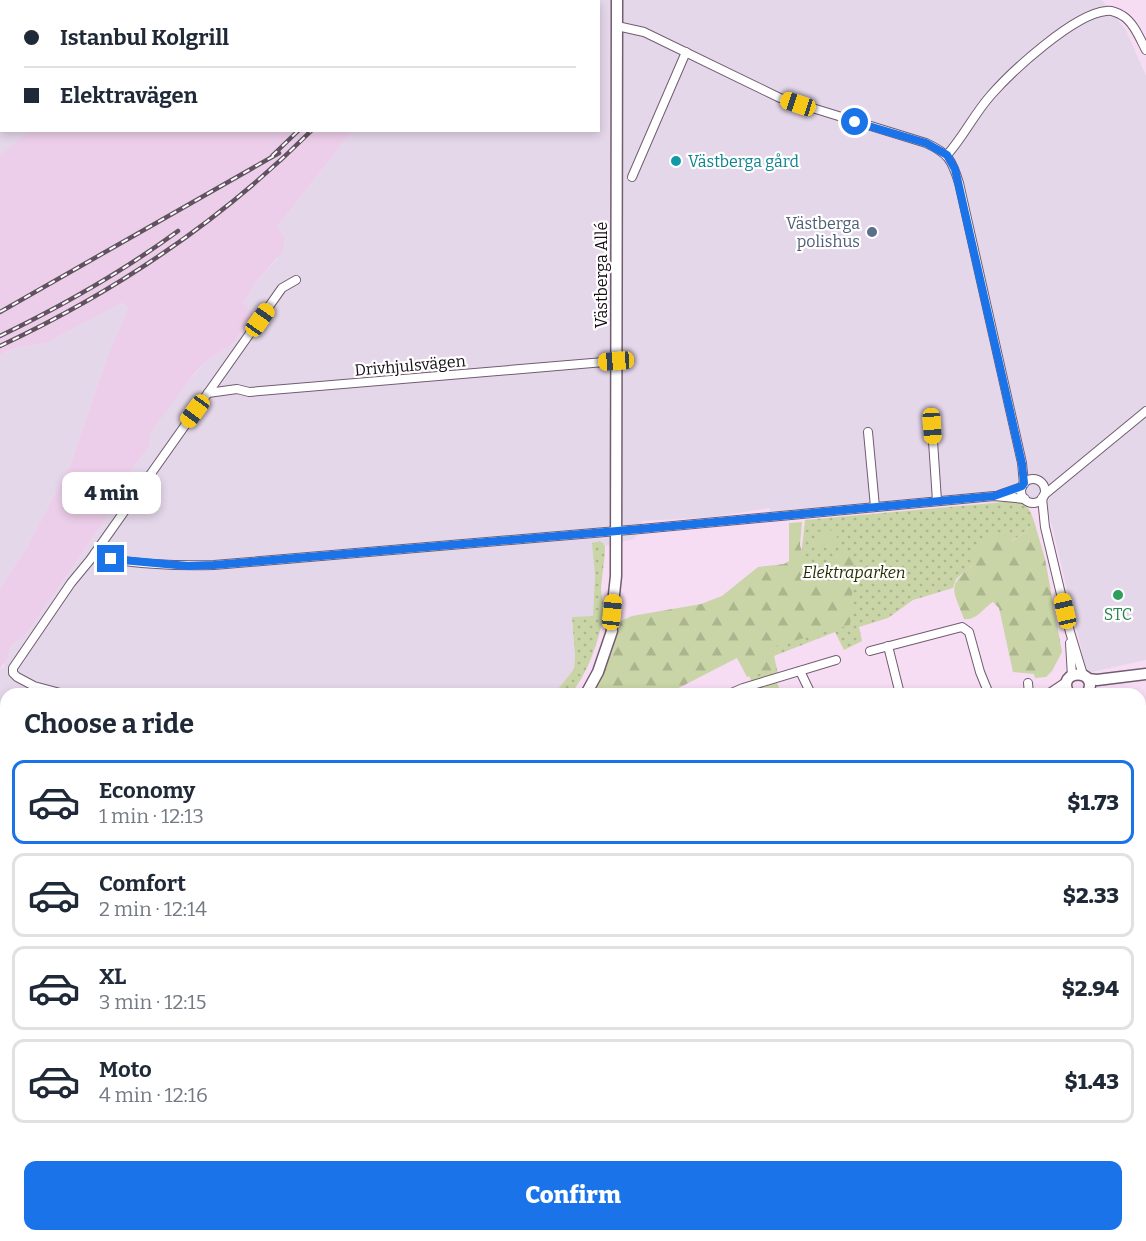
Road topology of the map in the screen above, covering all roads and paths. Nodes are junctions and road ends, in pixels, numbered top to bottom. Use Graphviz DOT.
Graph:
graph roads {
  1 [pos="617,0"];
  2 [pos="617,26"];
  3 [pos="1146,50"];
  4 [pos="686,52"];
  5 [pos="947,155"];
  6 [pos="632,177"];
  7 [pos="296,280"];
  8 [pos="616,361"];
  9 [pos="208,393"];
  10 [pos="1146,411"];
  11 [pos="932,426"];
  12 [pos="868,432"];
  13 [pos="1022,464"];
  14 [pos="1033,479"];
  15 [pos="1061,482"];
  16 [pos="1042,483"];
  17 [pos="1023,485"];
  18 [pos="994,496"];
  19 [pos="1043,497"];
  20 [pos="937,501"];
  21 [pos="1028,501"];
  22 [pos="875,507"];
  23 [pos="1045,527"];
  24 [pos="615,531"];
  25 [pos="95,552"];
  26 [pos="611,622"];
  27 [pos="888,646"];
  28 [pos="870,651"];
  29 [pos="836,660"];
  30 [pos="800,671"];
  31 [pos="1143,674"];
  32 [pos="1028,683"];
  33 [pos="1072,685"];
  34 [pos="42,688"];
  35 [pos="581,688"];
  36 [pos="589,688"];
  37 [pos="748,688"];
  38 [pos="808,688"];
  39 [pos="898,688"];
  40 [pos="986,688"];
  41 [pos="1028,688"];
  42 [pos="1089,688"];
  43 [pos="1104,688"];
  1 -- 2 [label="street, Västberga Allé"];
  2 -- 4 [label="street"];
  2 -- 8 [label="street, Västberga Allé"];
  3 -- 5 [label="street"];
  4 -- 5 [label="street"];
  4 -- 6 [label="street"];
  5 -- 13 [label="street"];
  7 -- 9 [label="street"];
  8 -- 9 [label="street, Drivhjulsvägen"];
  8 -- 24 [label="street, Västberga Allé"];
  9 -- 25 [label="street"];
  10 -- 15 [label="street"];
  11 -- 20 [label="street"];
  12 -- 22 [label="street"];
  13 -- 14 [label="street"];
  13 -- 17 [label="street"];
  14 -- 16 [label="street"];
  14 -- 17 [label="street"];
  15 -- 16 [label="street"];
  15 -- 19 [label="street"];
  16 -- 19 [label="street"];
  17 -- 18 [label="street"];
  17 -- 21 [label="street"];
  18 -- 20 [label="street"];
  18 -- 21 [label="street"];
  19 -- 21 [label="street"];
  19 -- 23 [label="street"];
  20 -- 22 [label="street"];
  21 -- 23 [label="street"];
  22 -- 24 [label="street"];
  23 -- 33 [label="street"];
  24 -- 25 [label="street"];
  24 -- 26 [label="street, Västberga Allé"];
  25 -- 34 [label="street"];
  26 -- 35 [label="street, Västberga Allé"];
  26 -- 36 [label="street, Västberga Allé"];
  27 -- 28 [label="street"];
  27 -- 39 [label="street"];
  27 -- 40 [label="street"];
  29 -- 30 [label="street"];
  30 -- 37 [label="street"];
  30 -- 38 [label="street"];
  31 -- 33 [label="street"];
  31 -- 43 [label="street"];
  32 -- 41 [label="street"];
  33 -- 42 [label="street"];
}
